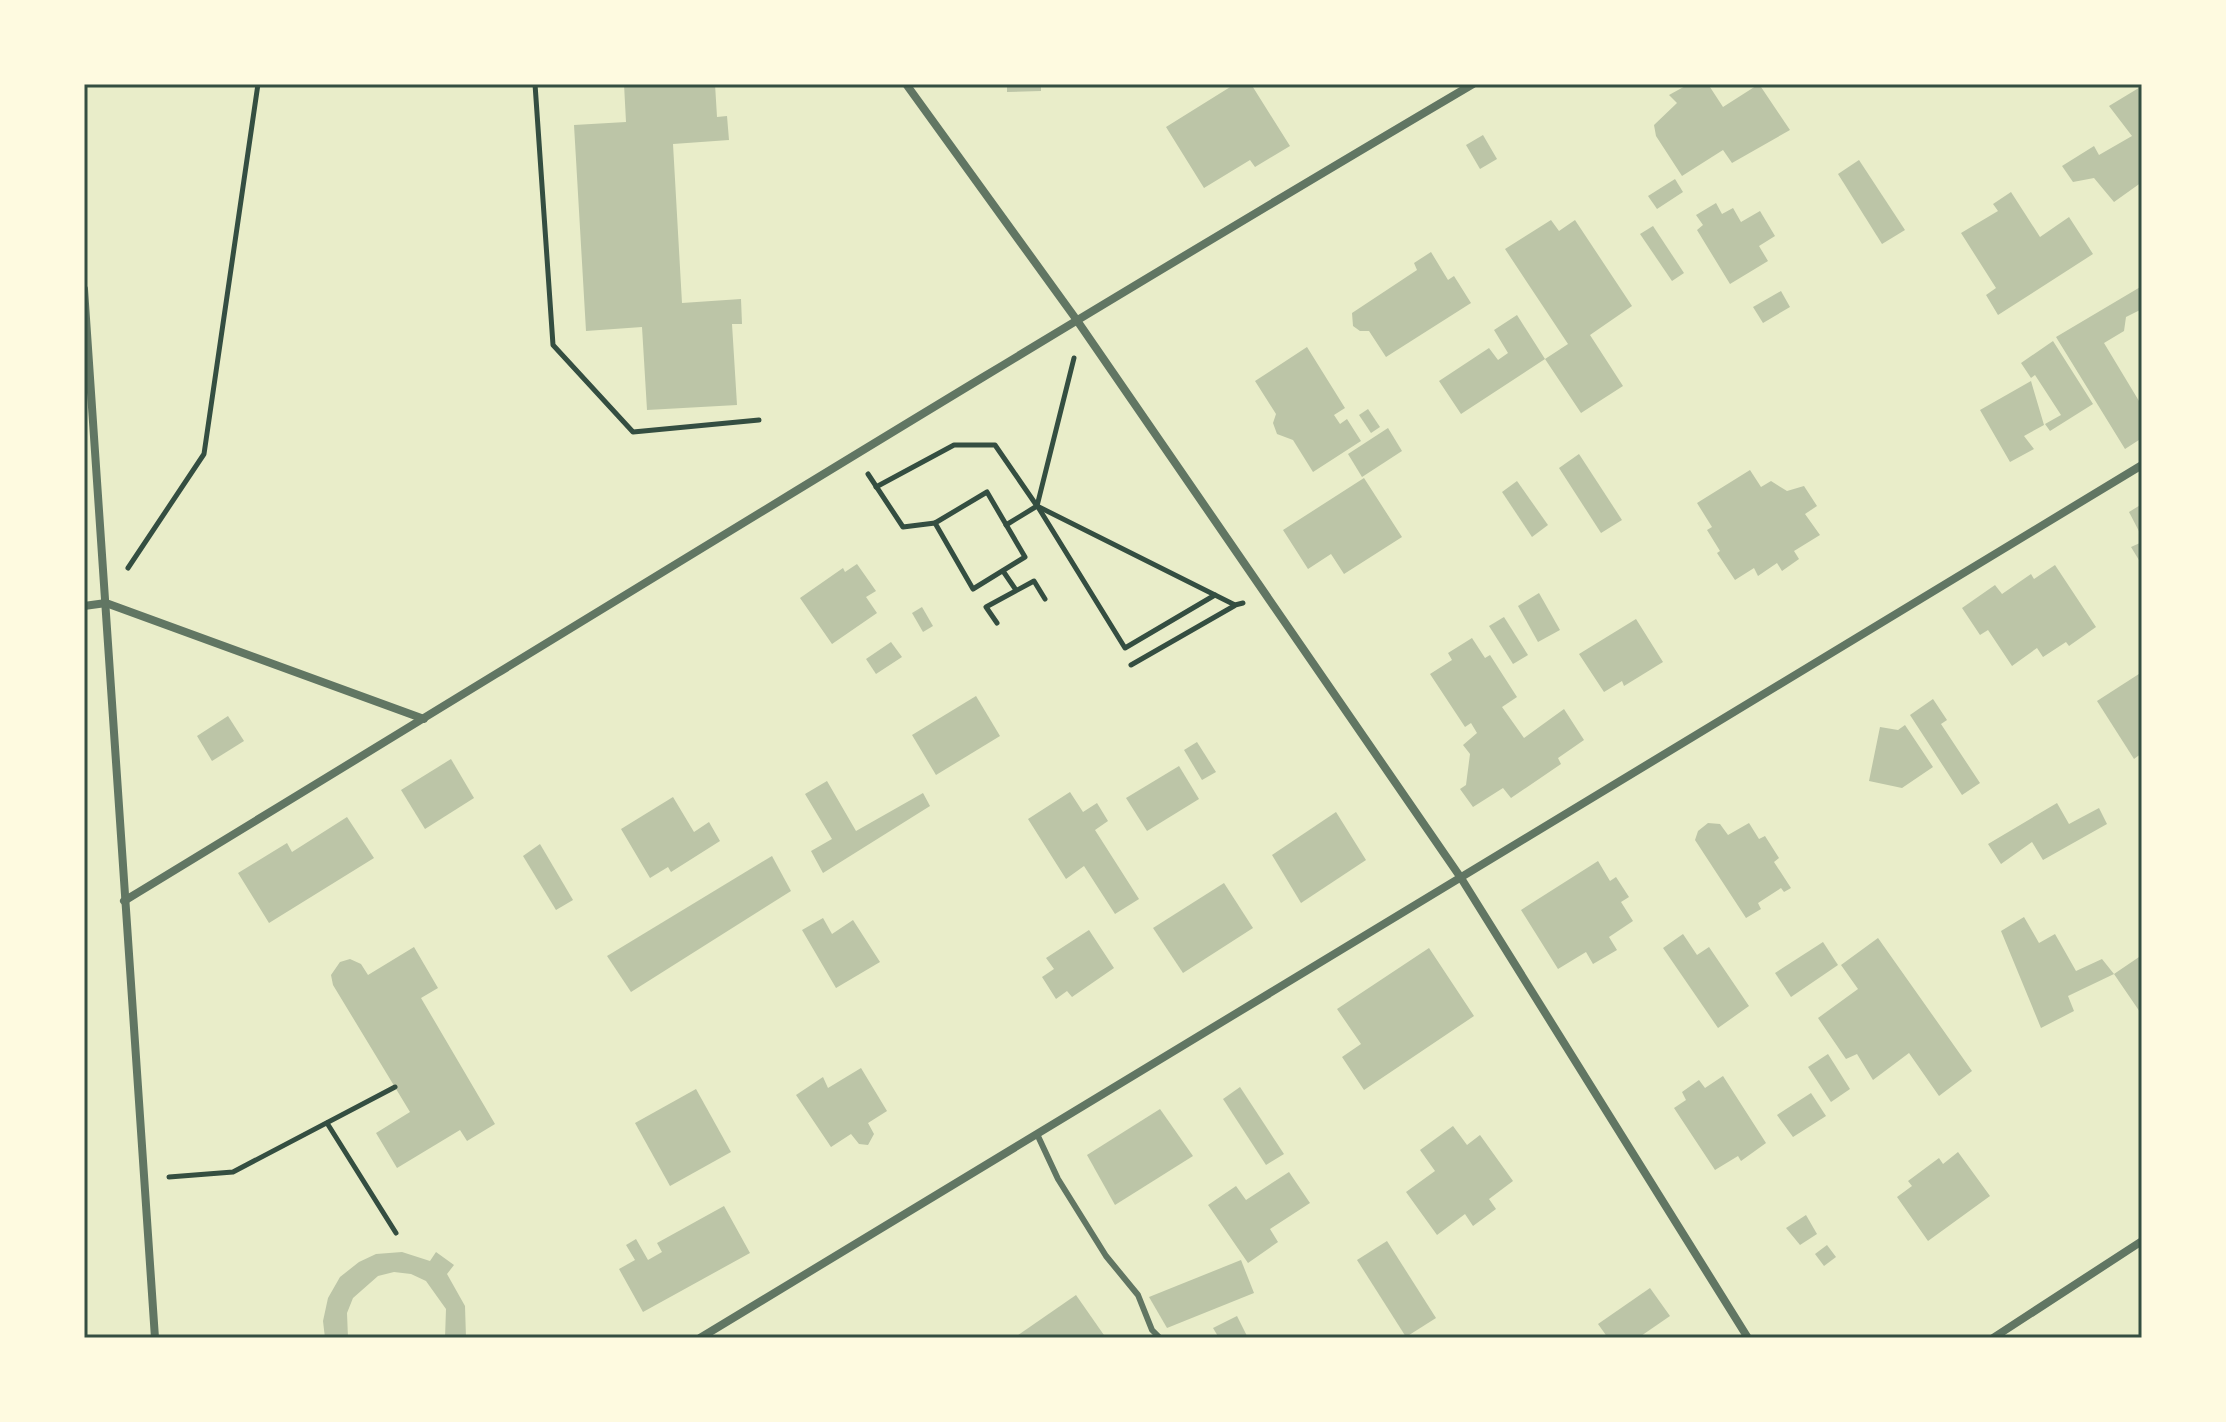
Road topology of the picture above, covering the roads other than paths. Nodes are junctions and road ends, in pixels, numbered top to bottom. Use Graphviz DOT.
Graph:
graph roads {
  1 [pos="906,84"];
  2 [pos="1473,84"];
  3 [pos="84,289"];
  4 [pos="1076,319"];
  5 [pos="2142,465"];
  6 [pos="106,603"];
  7 [pos="84,606"];
  8 [pos="424,719"];
  9 [pos="1461,878"];
  10 [pos="124,901"];
  11 [pos="1037,1134"];
  12 [pos="2142,1241"];
  13 [pos="155,1338"];
  14 [pos="700,1338"];
  15 [pos="1160,1338"];
  16 [pos="1748,1338"];
  17 [pos="1993,1338"];
  1 -- 4 [label="street"];
  2 -- 4 [label="street"];
  3 -- 6 [label="street"];
  4 -- 8 [label="street"];
  4 -- 9 [label="street"];
  5 -- 9 [label="street"];
  6 -- 7 [label="street"];
  6 -- 8 [label="street"];
  6 -- 10 [label="street"];
  8 -- 10 [label="street"];
  9 -- 11 [label="street"];
  9 -- 16 [label="street"];
  10 -- 13 [label="street"];
  11 -- 14 [label="street"];
  11 -- 15 [label="lane"];
  12 -- 17 [label="street"];
}
